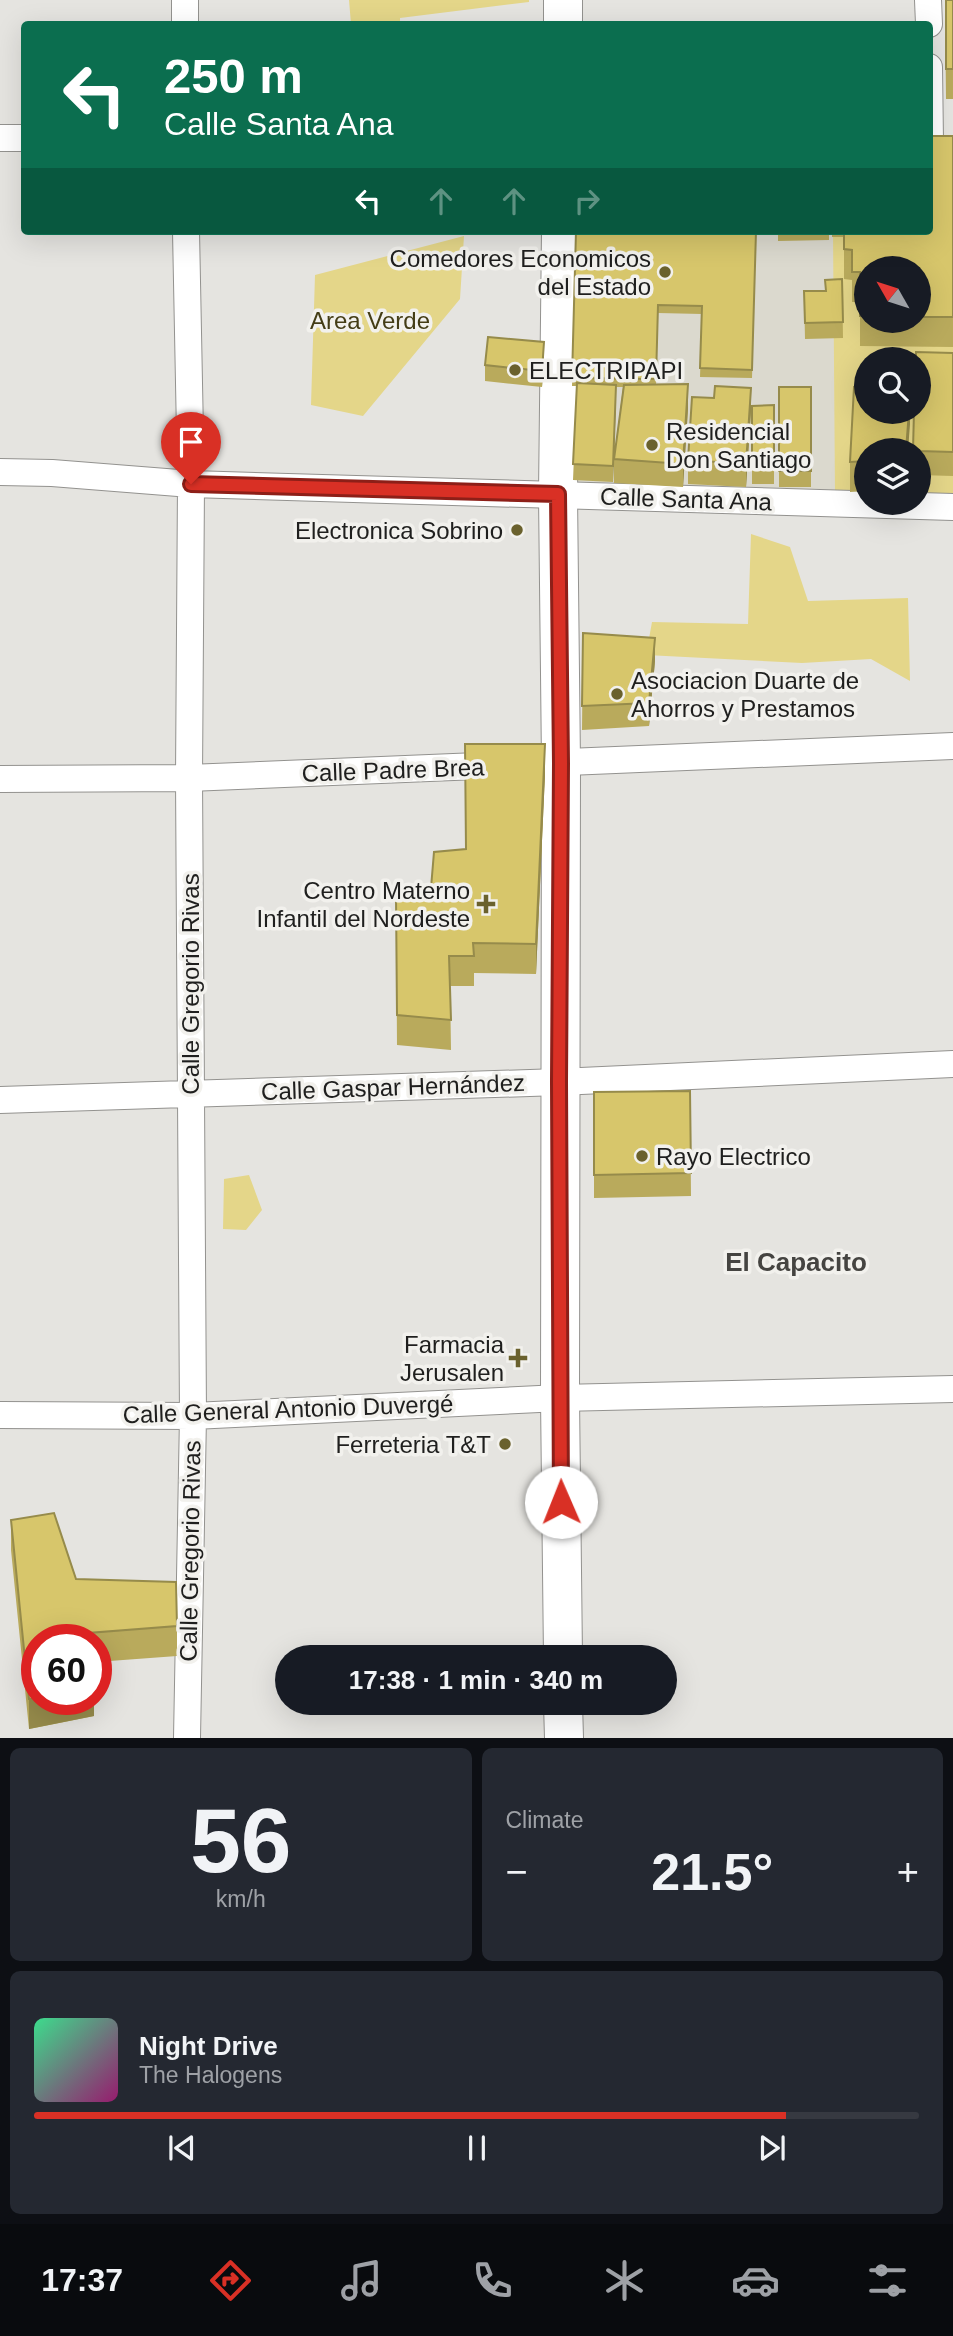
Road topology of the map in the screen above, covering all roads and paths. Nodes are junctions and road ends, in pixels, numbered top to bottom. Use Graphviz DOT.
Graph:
graph roads {
  1 [pos="185,0"];
  2 [pos="563,0"];
  3 [pos="928,0"];
  4 [pos="185,21"];
  5 [pos="563,21"];
  6 [pos="929,21"];
  7 [pos="933,100"];
  8 [pos="0,138"];
  9 [pos="21,138"];
  10 [pos="938,142"];
  11 [pos="186,235"];
  12 [pos="561,235"];
  13 [pos="0,472"];
  14 [pos="191,484"];
  15 [pos="558,494"];
  16 [pos="953,507"];
  17 [pos="953,746"];
  18 [pos="561,763"];
  19 [pos="188,778"];
  20 [pos="0,779"];
  21 [pos="953,1065"];
  22 [pos="559,1082"];
  23 [pos="190,1094"];
  24 [pos="0,1100"];
  25 [pos="953,1389"];
  26 [pos="560,1398"];
  27 [pos="0,1415"];
  28 [pos="193,1416"];
  29 [pos="563,1645"];
  30 [pos="564,1715"];
  31 [pos="187,1738"];
  32 [pos="564,1738"];
  1 -- 4 [label="street"];
  2 -- 5 [label="main road"];
  3 -- 6 [label="street"];
  7 -- 10 [label="street"];
  8 -- 9 [label="street"];
  11 -- 14 [label="street, Calle Gregorio Rivas"];
  12 -- 15 [label="main road"];
  13 -- 14 [label="street, Calle Santa Ana"];
  14 -- 15 [label="street, Calle Santa Ana"];
  14 -- 19 [label="street, Calle Gregorio Rivas"];
  15 -- 16 [label="street, Calle Santa Ana"];
  15 -- 18 [label="main road"];
  17 -- 18 [label="street, Calle Padre Brea"];
  18 -- 19 [label="street, Calle Padre Brea"];
  18 -- 22 [label="main road"];
  19 -- 20 [label="street, Calle Padre Brea"];
  19 -- 23 [label="street, Calle Gregorio Rivas"];
  21 -- 22 [label="street, Calle Gaspar Hernández"];
  22 -- 23 [label="street, Calle Gaspar Hernández"];
  22 -- 26 [label="main road"];
  23 -- 24 [label="street, Calle Gaspar Hernández"];
  23 -- 28 [label="street, Calle Gregorio Rivas"];
  25 -- 26 [label="street, Calle General Antonio Duvergé"];
  26 -- 28 [label="street, Calle General Antonio Duvergé"];
  26 -- 29 [label="main road"];
  27 -- 28 [label="street, Calle General Antonio Duvergé"];
  28 -- 31 [label="street, Calle Gregorio Rivas"];
  30 -- 32 [label="main road"];
}
